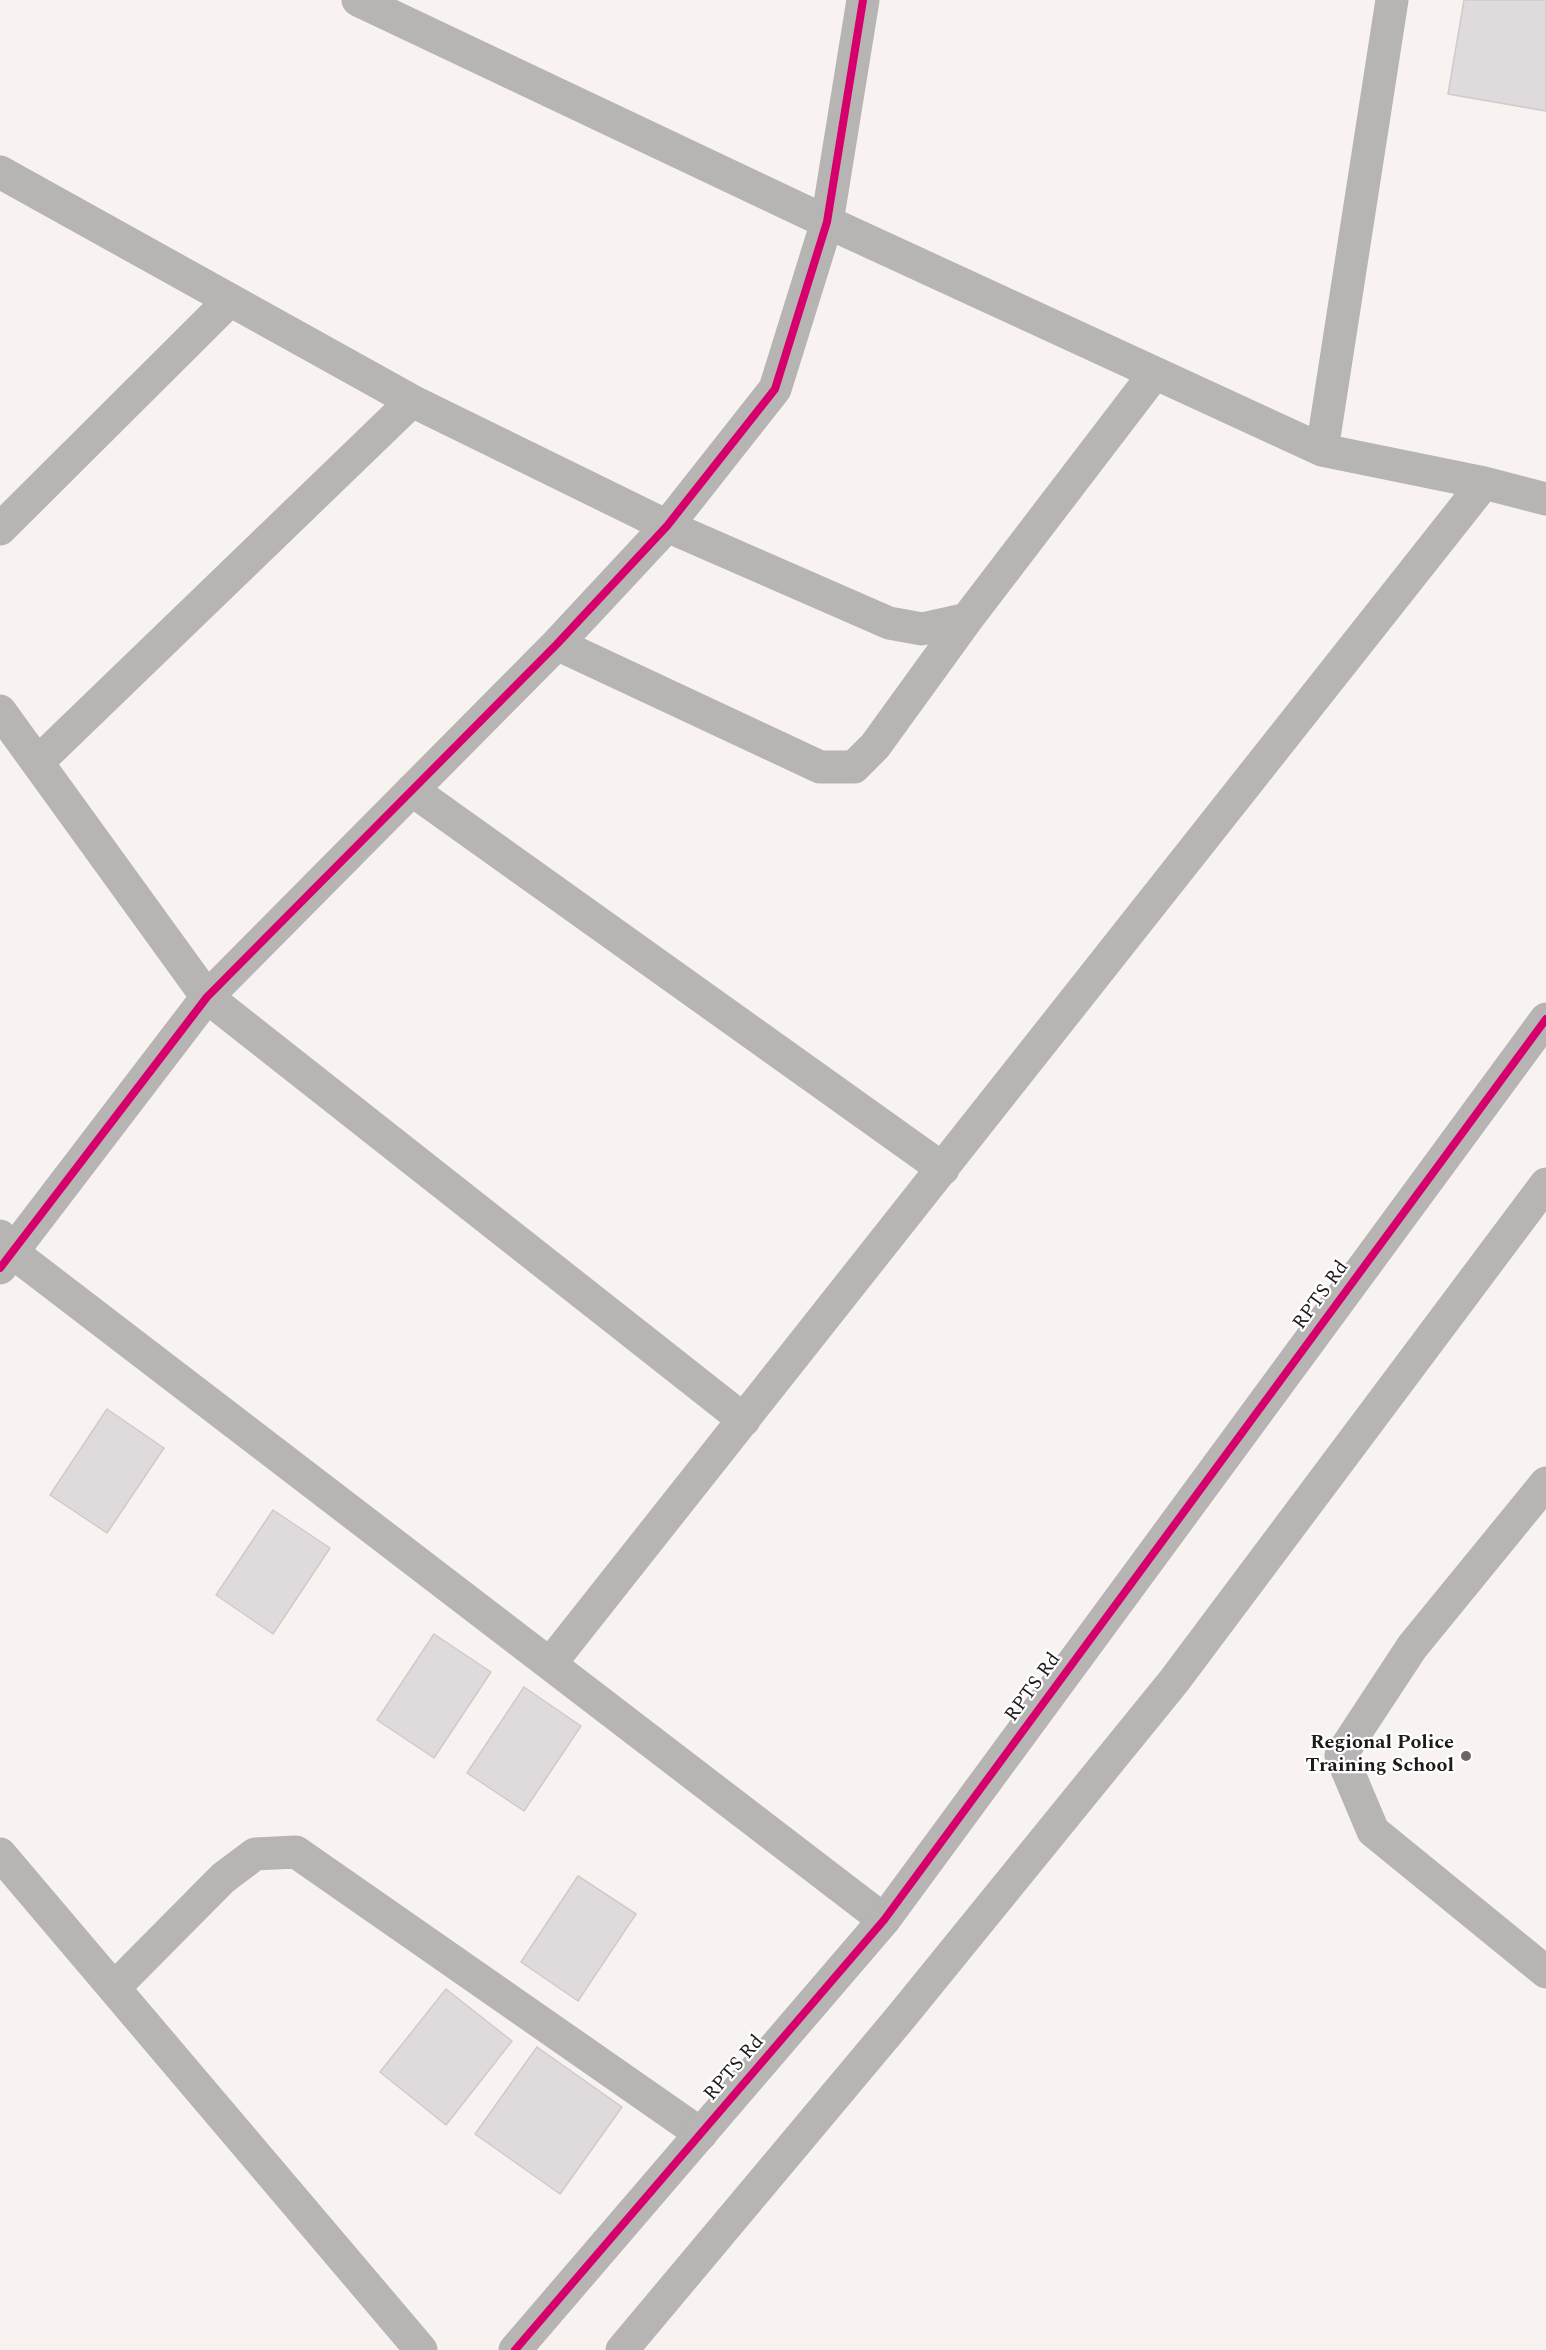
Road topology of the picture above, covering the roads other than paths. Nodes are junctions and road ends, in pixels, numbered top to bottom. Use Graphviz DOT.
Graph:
graph roads {
  1 [pos="358,0"];
  2 [pos="863,0"];
  3 [pos="1392,0"];
  4 [pos="0,172"];
  5 [pos="827,222"];
  6 [pos="230,300"];
  7 [pos="1155,373"];
  8 [pos="412,401"];
  9 [pos="1322,450"];
  10 [pos="1484,483"];
  11 [pos="1546,499"];
  12 [pos="667,526"];
  13 [pos="0,529"];
  14 [pos="967,619"];
  15 [pos="557,644"];
  16 [pos="0,711"];
  17 [pos="38,762"];
  18 [pos="412,790"];
  19 [pos="207,997"];
  20 [pos="1546,1019"];
  21 [pos="943,1169"];
  22 [pos="1546,1184"];
  23 [pos="4,1252"];
  24 [pos="744,1420"];
  25 [pos="1546,1483"];
  26 [pos="550,1664"];
  27 [pos="0,1854"];
  28 [pos="884,1920"];
  29 [pos="1546,1972"];
  30 [pos="114,1988"];
  31 [pos="701,2134"];
  32 [pos="515,2350"];
  33 [pos="622,2350"];
  1 -- 5 [label="street"];
  2 -- 5 [label="street"];
  3 -- 9 [label="street"];
  4 -- 6 [label="street"];
  5 -- 7 [label="street"];
  5 -- 12 [label="street"];
  6 -- 8 [label="street"];
  6 -- 13 [label="street"];
  7 -- 9 [label="street"];
  7 -- 14 [label="street"];
  8 -- 12 [label="street"];
  8 -- 17 [label="street"];
  9 -- 10 [label="street"];
  10 -- 11 [label="street"];
  10 -- 21 [label="street"];
  12 -- 14 [label="street"];
  12 -- 15 [label="street"];
  14 -- 15 [label="street"];
  15 -- 18 [label="street"];
  16 -- 17 [label="street"];
  17 -- 19 [label="street"];
  18 -- 19 [label="street"];
  18 -- 21 [label="street"];
  19 -- 23 [label="street"];
  19 -- 24 [label="street"];
  20 -- 28 [label="street, RPTS Rd"];
  21 -- 24 [label="street"];
  22 -- 33 [label="street"];
  23 -- 26 [label="street"];
  24 -- 26 [label="street"];
  25 -- 29 [label="street"];
  26 -- 28 [label="street"];
  27 -- 30 [label="street"];
  27 -- 30 [label="street"];
  28 -- 31 [label="street, RPTS Rd"];
  30 -- 31 [label="street"];
  31 -- 32 [label="street, RPTS Rd"];
}
